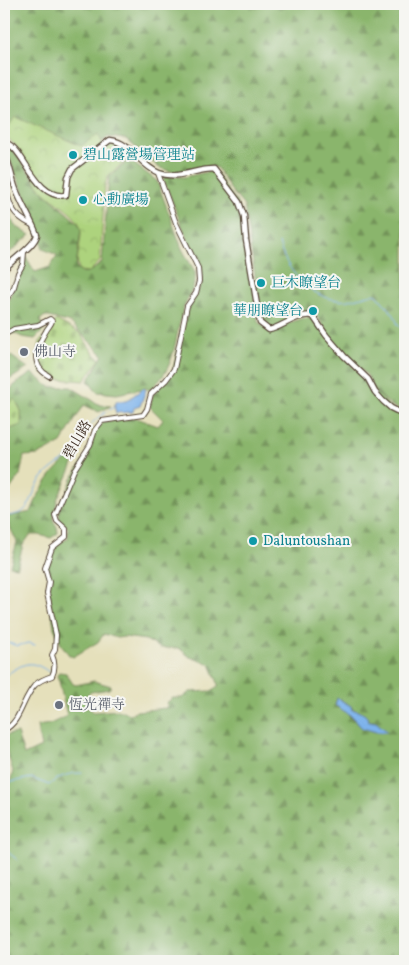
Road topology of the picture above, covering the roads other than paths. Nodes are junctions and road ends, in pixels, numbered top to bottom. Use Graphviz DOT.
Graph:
graph roads {
  1 [pos="4,143"];
  2 [pos="4,153"];
  3 [pos="158,173"];
  4 [pos="4,179"];
  5 [pos="32,225"];
  6 [pos="24,252"];
  7 [pos="4,270"];
  8 [pos="4,303"];
  9 [pos="4,335"];
  10 [pos="49,376"];
  11 [pos="405,415"];
  12 [pos="4,730"];
  13 [pos="4,780"];
  14 [pos="4,788"];
  1 -- 3 [label="street"];
  2 -- 5 [label="street"];
  3 -- 11 [label="street"];
  3 -- 12 [label="street, 碧山路"];
  4 -- 5 [label="street"];
  5 -- 6 [label="street"];
  6 -- 7 [label="street"];
  6 -- 8 [label="street"];
  9 -- 10 [label="street"];
  13 -- 14 [label="street"];
}
